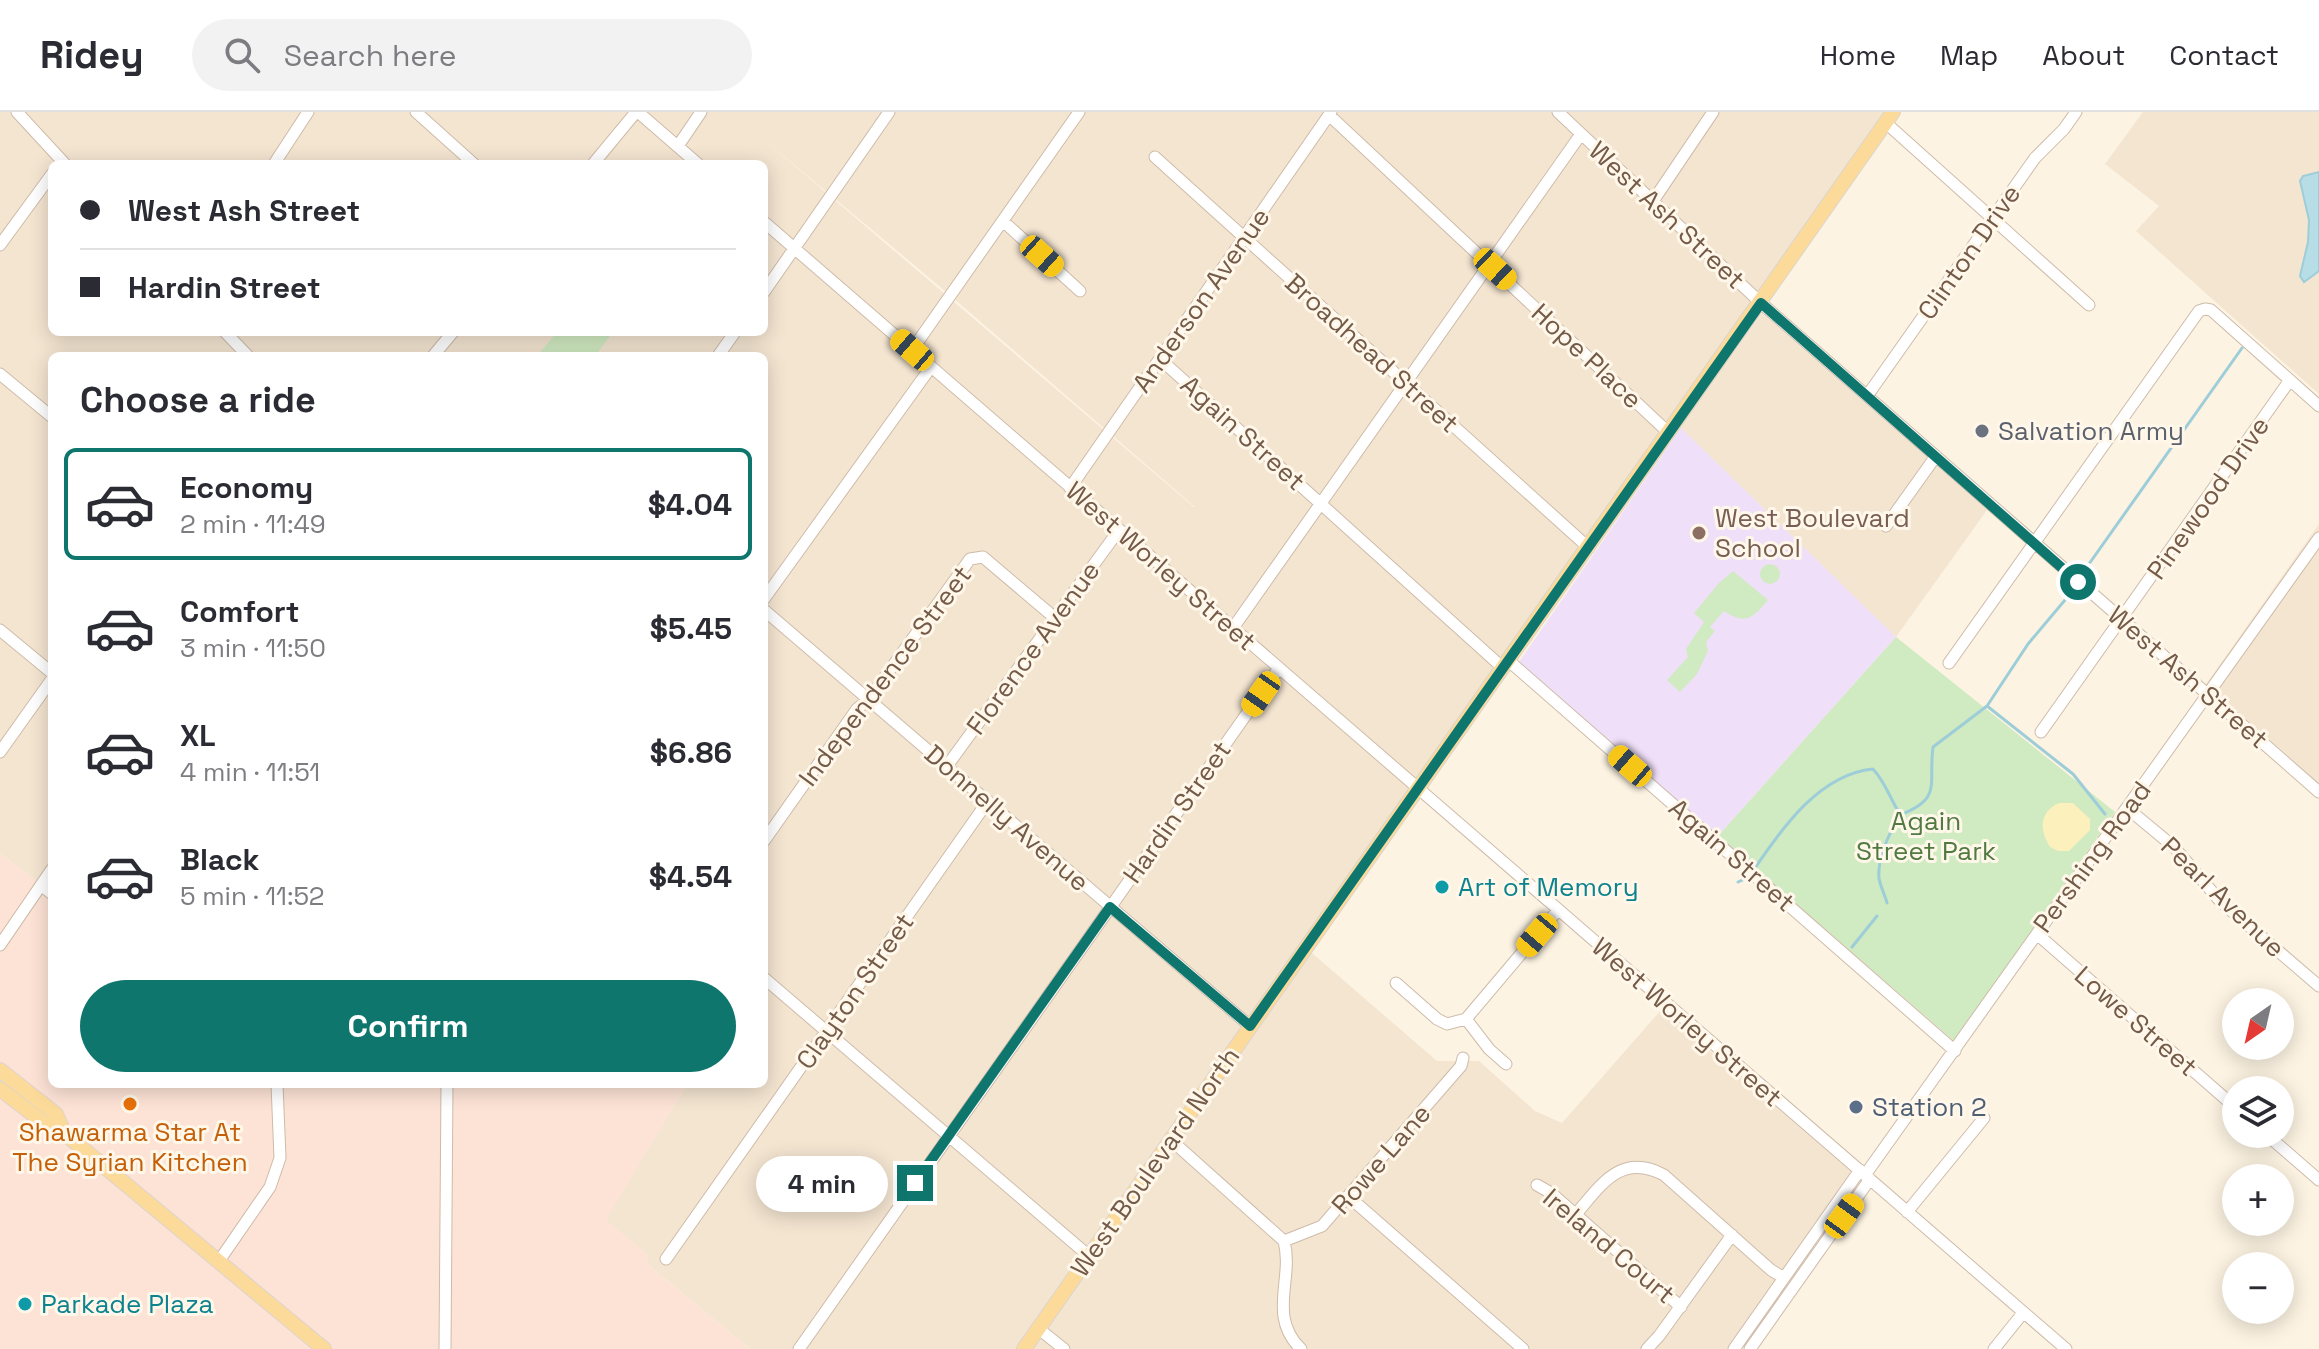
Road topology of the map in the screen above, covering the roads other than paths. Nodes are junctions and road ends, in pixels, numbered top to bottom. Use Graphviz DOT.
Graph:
graph roads {
  1 [pos="307,112"];
  2 [pos="416,112"];
  3 [pos="637,112"];
  4 [pos="701,112"];
  5 [pos="889,112"];
  6 [pos="1079,112"];
  7 [pos="1558,112"];
  8 [pos="1713,112"];
  9 [pos="2076,112"];
  10 [pos="1330,114"];
  11 [pos="24,115"];
  12 [pos="1889,117"];
  13 [pos="1581,134"];
  14 [pos="678,146"];
  15 [pos="1155,157"];
  16 [pos="60,160"];
  17 [pos="277,160"];
  18 [pos="470,160"];
  19 [pos="596,160"];
  20 [pos="694,160"];
  21 [pos="48,179"];
  22 [pos="1653,201"];
  23 [pos="1993,218"];
  24 [pos="1004,222"];
  25 [pos="768,225"];
  26 [pos="1244,239"];
  27 [pos="0,245"];
  28 [pos="795,249"];
  29 [pos="1490,264"];
  30 [pos="768,286"];
  31 [pos="1080,291"];
  32 [pos="1761,303"];
  33 [pos="2089,305"];
  34 [pos="229,336"];
  35 [pos="912,350"];
  36 [pos="244,352"];
  37 [pos="1160,359"];
  38 [pos="931,367"];
  39 [pos="0,374"];
  40 [pos="2290,380"];
  41 [pos="1405,384"];
  42 [pos="1867,396"];
  43 [pos="2319,406"];
  44 [pos="48,414"];
  45 [pos="1669,433"];
  46 [pos="1936,456"];
  47 [pos="1070,488"];
  48 [pos="1321,503"];
  49 [pos="1886,526"];
  50 [pos="1119,530"];
  51 [pos="2319,538"];
  52 [pos="2034,542"];
  53 [pos="1589,548"];
  54 [pos="768,593"];
  55 [pos="768,613"];
  56 [pos="1055,618"];
  57 [pos="2122,621"];
  58 [pos="1233,628"];
  59 [pos="0,630"];
  60 [pos="1949,663"];
  61 [pos="1506,664"];
  62 [pos="1279,668"];
  63 [pos="48,672"];
  64 [pos="48,682"];
  65 [pos="2209,695"];
  66 [pos="869,699"];
  67 [pos="2041,732"];
  68 [pos="0,752"];
  69 [pos="947,766"];
  70 [pos="1418,788"];
  71 [pos="2319,792"];
  72 [pos="988,801"];
  73 [pos="2127,808"];
  74 [pos="768,835"];
  75 [pos="48,875"];
  76 [pos="41,885"];
  77 [pos="48,891"];
  78 [pos="1110,907"];
  79 [pos="1558,910"];
  80 [pos="2037,934"];
  81 [pos="0,945"];
  82 [pos="768,981"];
  83 [pos="1396,983"];
  84 [pos="2319,986"];
  85 [pos="1466,1019"];
  86 [pos="1250,1026"];
  87 [pos="826,1030"];
  88 [pos="1955,1051"];
  89 [pos="1463,1058"];
  90 [pos="1506,1064"];
  91 [pos="0,1070"];
  92 [pos="277,1088"];
  93 [pos="447,1088"];
  94 [pos="0,1089"];
  95 [pos="2222,1096"];
  96 [pos="1984,1118"];
  97 [pos="64,1133"];
  98 [pos="949,1136"];
  99 [pos="1171,1140"];
  100 [pos="2282,1148"];
  101 [pos="1865,1175"];
  102 [pos="2319,1180"];
  103 [pos="1537,1185"];
  104 [pos="1348,1196"];
  105 [pos="1907,1212"];
  106 [pos="1576,1214"];
  107 [pos="1732,1235"];
  108 [pos="1284,1241"];
  109 [pos="1089,1256"];
  110 [pos="666,1259"];
  111 [pos="219,1261"];
  112 [pos="1784,1278"];
  113 [pos="1681,1307"];
  114 [pos="2023,1313"];
  115 [pos="1039,1329"];
  116 [pos="324,1349"];
  117 [pos="445,1349"];
  118 [pos="799,1349"];
  119 [pos="1024,1349"];
  120 [pos="1064,1349"];
  121 [pos="1301,1349"];
  122 [pos="1523,1349"];
  123 [pos="1647,1349"];
  124 [pos="1734,1349"];
  125 [pos="1750,1349"];
  126 [pos="1994,1349"];
  127 [pos="2066,1349"];
  1 -- 17 [label="street"];
  2 -- 18 [label="street"];
  3 -- 14 [label="street"];
  3 -- 19 [label="street"];
  4 -- 14 [label="street"];
  5 -- 28 [label="street"];
  6 -- 24 [label="street"];
  7 -- 13 [label="street, West Ash Street"];
  8 -- 22 [label="street"];
  9 -- 23 [label="street, Clinton Drive"];
  10 -- 26 [label="street, Anderson Avenue"];
  10 -- 29 [label="street, Hope Place"];
  11 -- 16 [label="street"];
  12 -- 23 [label="street"];
  12 -- 32 [label="main road, West Boulevard North"];
  13 -- 22 [label="street, West Ash Street"];
  13 -- 29 [label="street"];
  14 -- 20 [label="street"];
  15 -- 26 [label="street, Broadhead Street"];
  21 -- 27 [label="street"];
  22 -- 32 [label="street, West Ash Street"];
  23 -- 33 [label="street"];
  23 -- 42 [label="street, Clinton Drive"];
  24 -- 31 [label="street"];
  24 -- 35 [label="street"];
  25 -- 28 [label="street, West Worley Street"];
  26 -- 37 [label="street, Anderson Avenue"];
  26 -- 41 [label="street, Broadhead Street"];
  28 -- 30 [label="street"];
  28 -- 35 [label="street, West Worley Street"];
  29 -- 41 [label="street"];
  29 -- 45 [label="street, Hope Place"];
  32 -- 42 [label="street, West Ash Street"];
  32 -- 45 [label="main road, West Boulevard North"];
  34 -- 36 [label="street"];
  35 -- 38 [label="street, West Worley Street"];
  37 -- 47 [label="street, Anderson Avenue"];
  37 -- 48 [label="street, Again Street"];
  38 -- 47 [label="street, West Worley Street"];
  38 -- 54 [label="street"];
  39 -- 44 [label="street"];
  40 -- 43 [label="street"];
  40 -- 52 [label="street"];
  40 -- 57 [label="street, Pinewood Drive"];
  41 -- 48 [label="street"];
  41 -- 53 [label="street, Broadhead Street"];
  42 -- 46 [label="street, West Ash Street"];
  45 -- 53 [label="main road, West Boulevard North"];
  46 -- 49 [label="street"];
  46 -- 52 [label="street, West Ash Street"];
  47 -- 50 [label="street, West Worley Street"];
  48 -- 58 [label="street"];
  48 -- 61 [label="street, Again Street"];
  50 -- 56 [label="street, Florence Avenue"];
  50 -- 58 [label="street, West Worley Street"];
  51 -- 65 [label="street, Pershing Road"];
  52 -- 57 [label="street, West Ash Street"];
  52 -- 60 [label="street"];
  53 -- 61 [label="main road, West Boulevard North"];
  55 -- 66 [label="street, Donnelly Avenue"];
  56 -- 66 [label="street, Independence Street"];
  56 -- 69 [label="street, Florence Avenue"];
  57 -- 65 [label="street, West Ash Street"];
  57 -- 67 [label="street, Pinewood Drive"];
  58 -- 62 [label="street, West Worley Street"];
  59 -- 63 [label="street"];
  61 -- 70 [label="main road, West Boulevard North"];
  61 -- 88 [label="street, Again Street"];
  62 -- 70 [label="street, West Worley Street"];
  62 -- 78 [label="street, Hardin Street"];
  64 -- 68 [label="street"];
  65 -- 71 [label="street, West Ash Street"];
  65 -- 73 [label="street, Pershing Road"];
  66 -- 69 [label="street, Donnelly Avenue"];
  66 -- 74 [label="street, Independence Street"];
  69 -- 72 [label="street, Donnelly Avenue"];
  70 -- 79 [label="street, West Worley Street"];
  70 -- 86 [label="main road, West Boulevard North"];
  72 -- 78 [label="street, Donnelly Avenue"];
  72 -- 87 [label="street, Clayton Street"];
  73 -- 80 [label="street, Pershing Road"];
  73 -- 84 [label="street, Pearl Avenue"];
  75 -- 76 [label="street"];
  76 -- 77 [label="street"];
  76 -- 81 [label="street"];
  78 -- 86 [label="street, Donnelly Avenue"];
  78 -- 98 [label="street, Hardin Street"];
  79 -- 85 [label="street"];
  79 -- 101 [label="street, West Worley Street"];
  80 -- 88 [label="street, Pershing Road"];
  80 -- 95 [label="street, Lowe Street"];
  82 -- 87 [label="street"];
  83 -- 85 [label="street"];
  85 -- 90 [label="street"];
  86 -- 99 [label="main road, West Boulevard North"];
  87 -- 98 [label="street"];
  87 -- 110 [label="street, Clayton Street"];
  88 -- 101 [label="street, Pershing Road"];
  89 -- 104 [label="street, Rowe Lane"];
  91 -- 97 [label="main road"];
  92 -- 111 [label="street"];
  93 -- 117 [label="street"];
  94 -- 97 [label="main road"];
  96 -- 105 [label="street"];
  97 -- 111 [label="main road"];
  98 -- 109 [label="street"];
  98 -- 118 [label="street, Hardin Street"];
  99 -- 108 [label="street"];
  99 -- 109 [label="main road, West Boulevard North"];
  100 -- 102 [label="street"];
  101 -- 105 [label="street, West Worley Street"];
  101 -- 112 [label="street, Pershing Road"];
  101 -- 125 [label="street"];
  103 -- 106 [label="street, Ireland Court"];
  104 -- 108 [label="street, Rowe Lane"];
  104 -- 122 [label="street"];
  105 -- 114 [label="street, West Worley Street"];
  106 -- 107 [label="street"];
  106 -- 113 [label="street, Ireland Court"];
  107 -- 112 [label="street"];
  107 -- 113 [label="street"];
  108 -- 121 [label="street"];
  109 -- 115 [label="main road, West Boulevard North"];
  111 -- 116 [label="main road"];
  112 -- 124 [label="street, Pershing Road"];
  113 -- 123 [label="street"];
  114 -- 126 [label="street"];
  114 -- 127 [label="street, West Worley Street"];
  115 -- 119 [label="main road, West Boulevard North"];
  115 -- 120 [label="street"];
}
